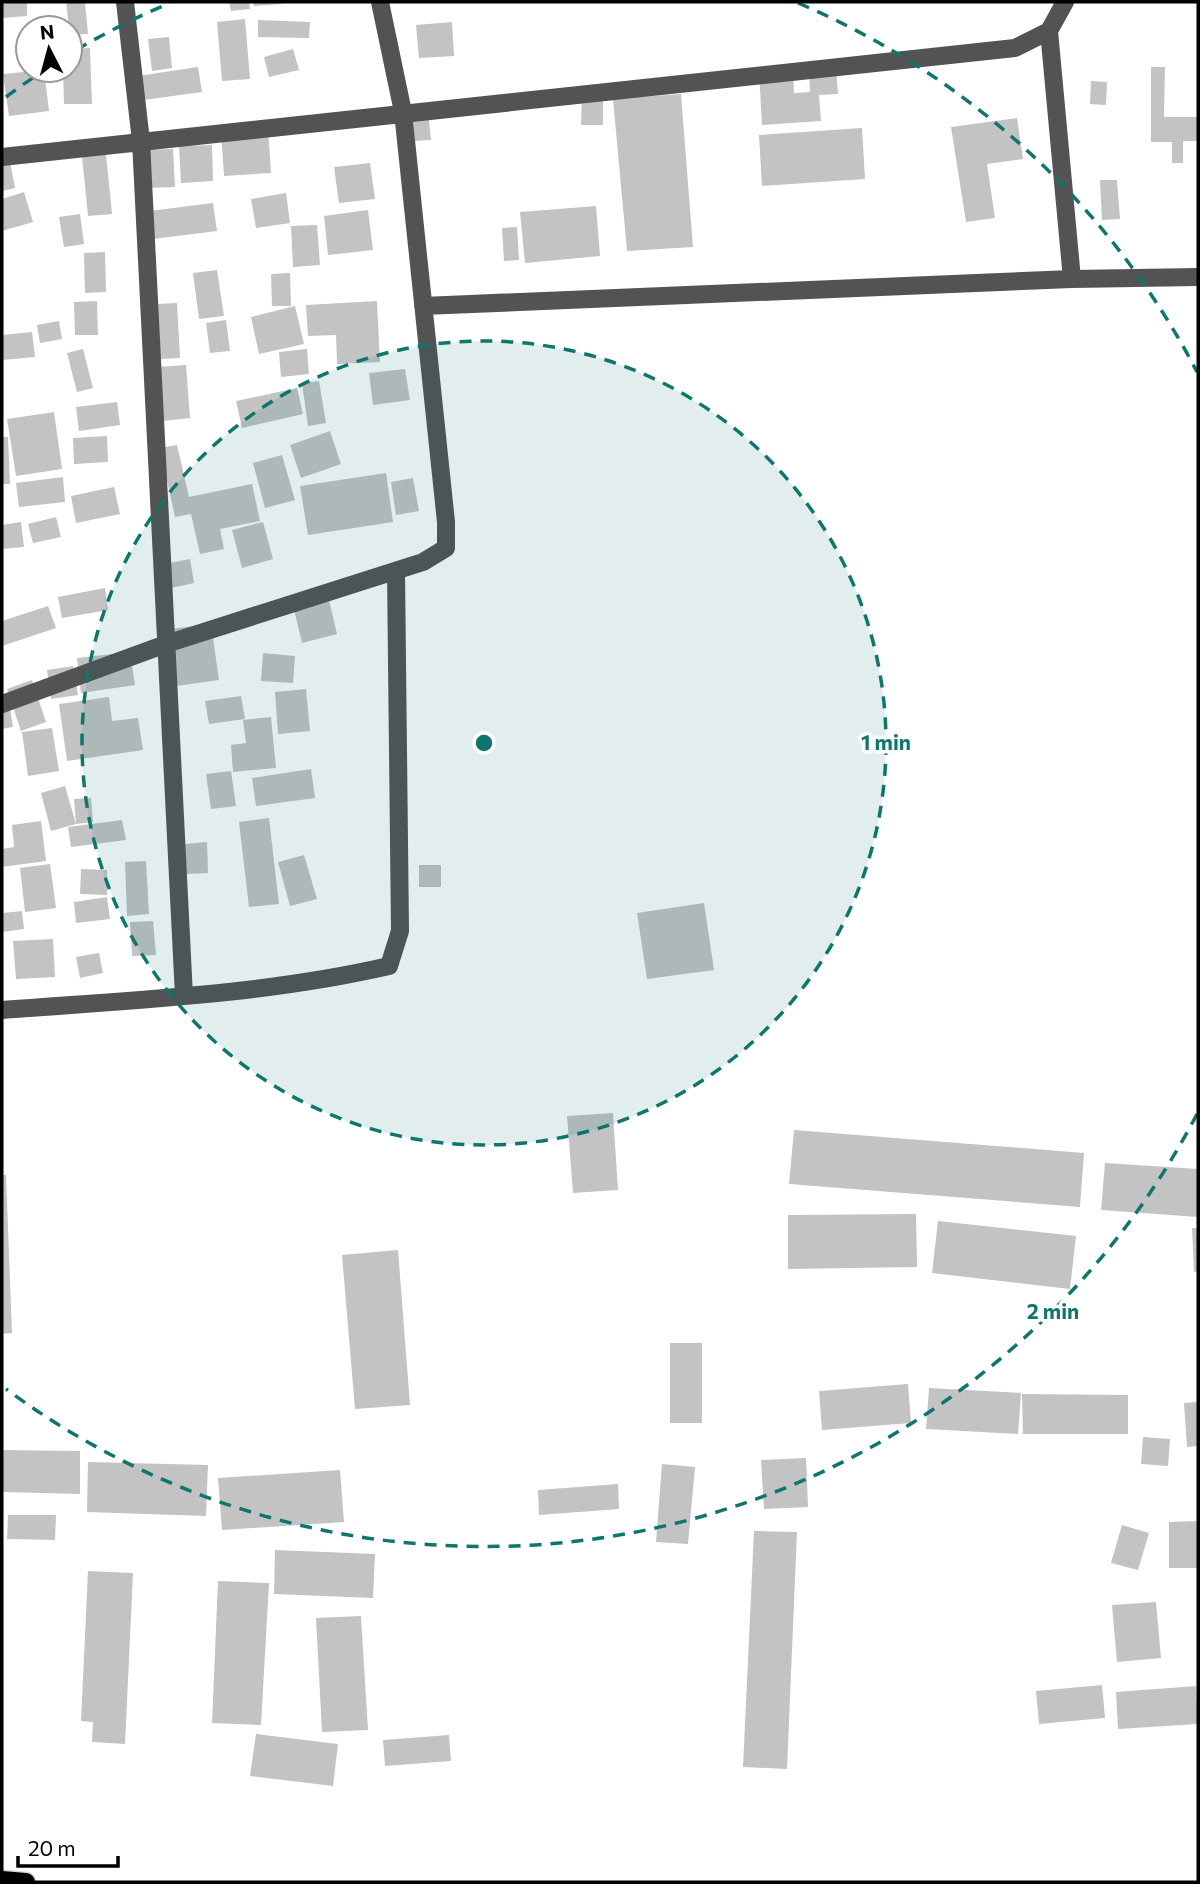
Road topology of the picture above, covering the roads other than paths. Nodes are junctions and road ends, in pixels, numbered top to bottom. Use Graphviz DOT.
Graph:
graph roads {
  1 [pos="125,2"];
  2 [pos="380,2"];
  3 [pos="1065,2"];
  4 [pos="1049,30"];
  5 [pos="403,112"];
  6 [pos="141,141"];
  7 [pos="2,157"];
  8 [pos="1198,277"];
  9 [pos="1072,279"];
  10 [pos="423,306"];
  11 [pos="396,571"];
  12 [pos="166,644"];
  13 [pos="2,704"];
  14 [pos="184,996"];
  15 [pos="2,1010"];
  16 [pos="2,1880"];
  17 [pos="26,1882"];
  1 -- 6 [label="street"];
  2 -- 5 [label="street"];
  3 -- 4 [label="street"];
  4 -- 5 [label="street"];
  4 -- 9 [label="street"];
  5 -- 6 [label="street"];
  5 -- 10 [label="street"];
  6 -- 7 [label="street"];
  6 -- 12 [label="street"];
  8 -- 9 [label="street"];
  9 -- 10 [label="street"];
  10 -- 11 [label="street"];
  11 -- 12 [label="street"];
  11 -- 14 [label="street"];
  12 -- 13 [label="street"];
  12 -- 14 [label="street"];
  14 -- 15 [label="street"];
  16 -- 17 [label="main road"];
}
